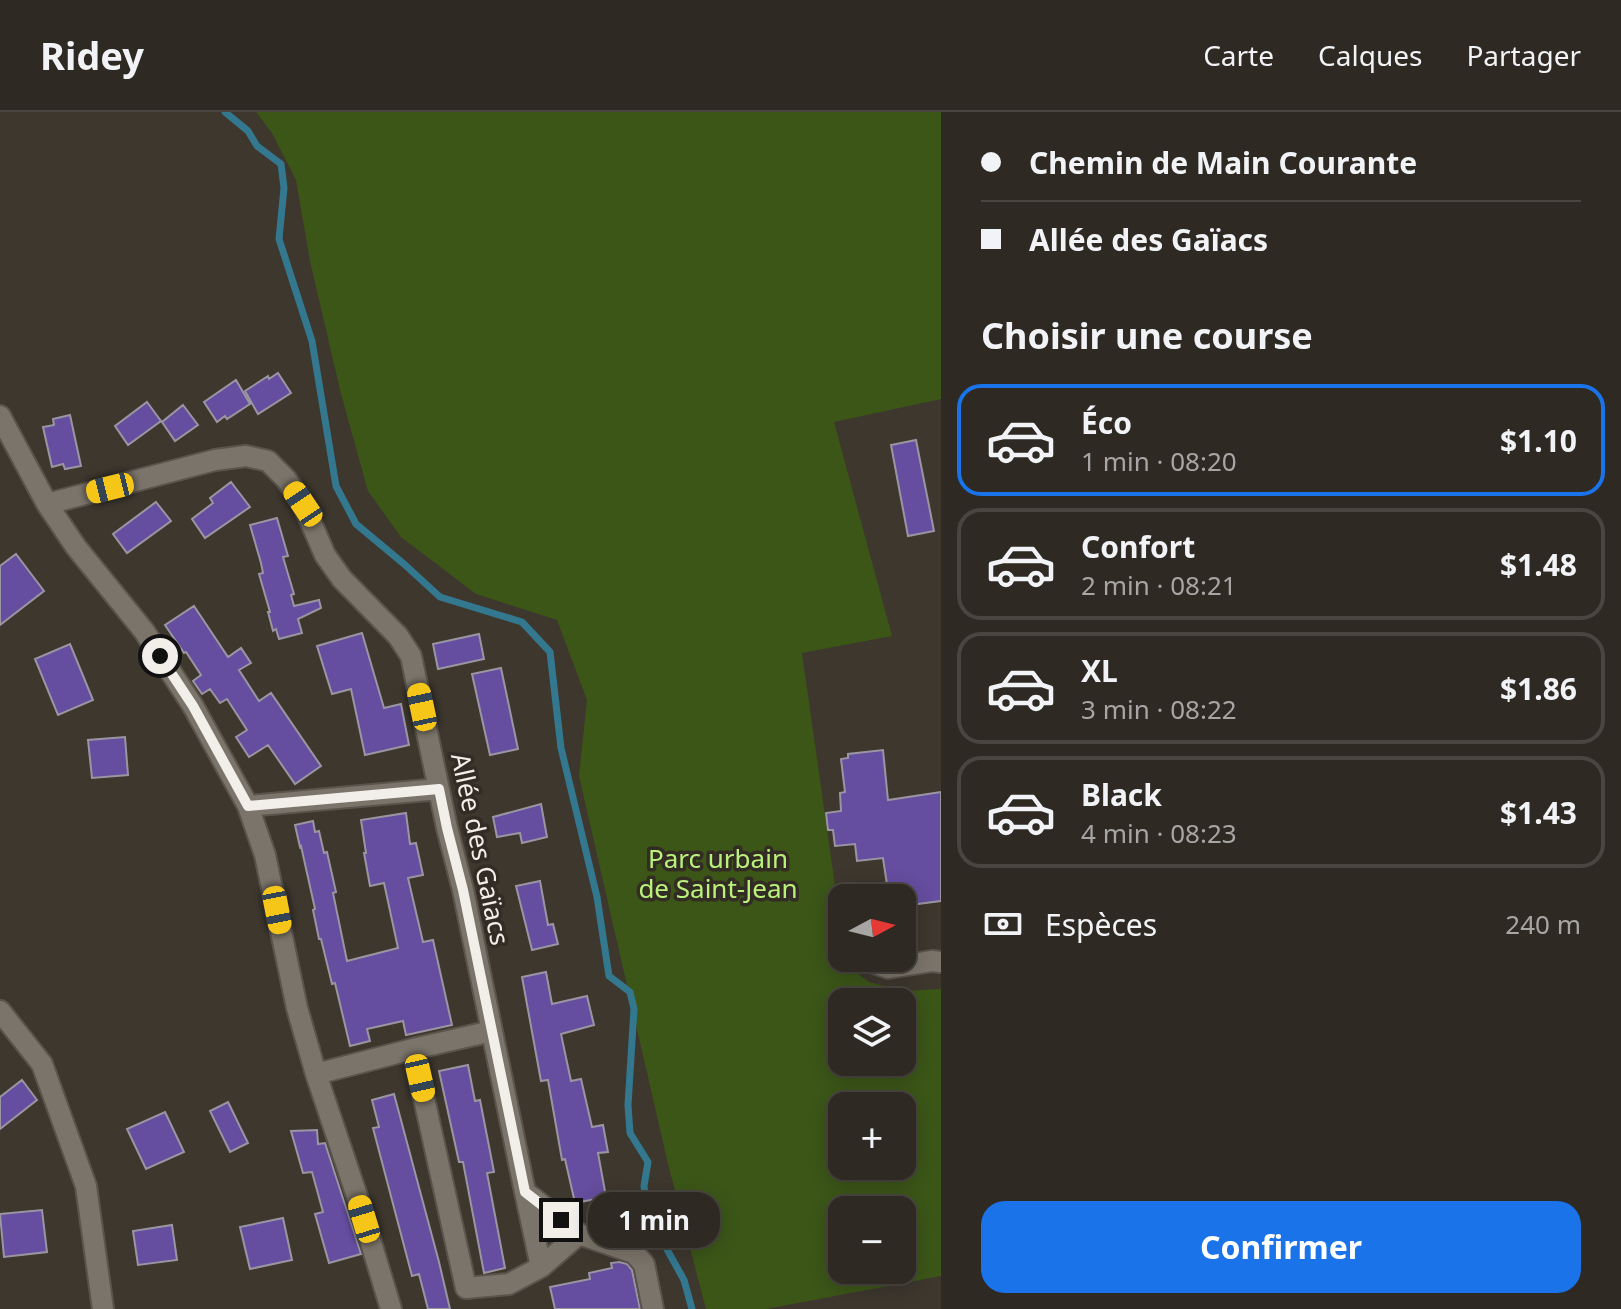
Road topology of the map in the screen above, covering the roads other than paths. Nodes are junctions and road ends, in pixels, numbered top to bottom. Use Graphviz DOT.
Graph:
graph roads {
  1 [pos="0,416"];
  2 [pos="47,504"];
  3 [pos="439,789"];
  4 [pos="248,806"];
  5 [pos="941,962"];
  6 [pos="916,964"];
  7 [pos="0,1011"];
  8 [pos="492,1031"];
  9 [pos="413,1049"];
  10 [pos="316,1074"];
  11 [pos="525,1192"];
  12 [pos="579,1234"];
  13 [pos="541,1267"];
  14 [pos="103,1309"];
  15 [pos="391,1309"];
  16 [pos="653,1309"];
  1 -- 2 [label="street"];
  2 -- 3 [label="street, Allée des Gaïacs"];
  2 -- 4 [label="street"];
  3 -- 4 [label="street"];
  3 -- 8 [label="street, Allée des Gaïacs"];
  4 -- 10 [label="street"];
  5 -- 6 [label="street"];
  7 -- 14 [label="street"];
  8 -- 9 [label="street"];
  8 -- 11 [label="street, Allée des Gaïacs"];
  9 -- 10 [label="street"];
  9 -- 13 [label="street"];
  10 -- 15 [label="street"];
  11 -- 12 [label="street"];
  11 -- 13 [label="street, Allée des Gaïacs"];
  12 -- 13 [label="street"];
  12 -- 16 [label="street"];
}
